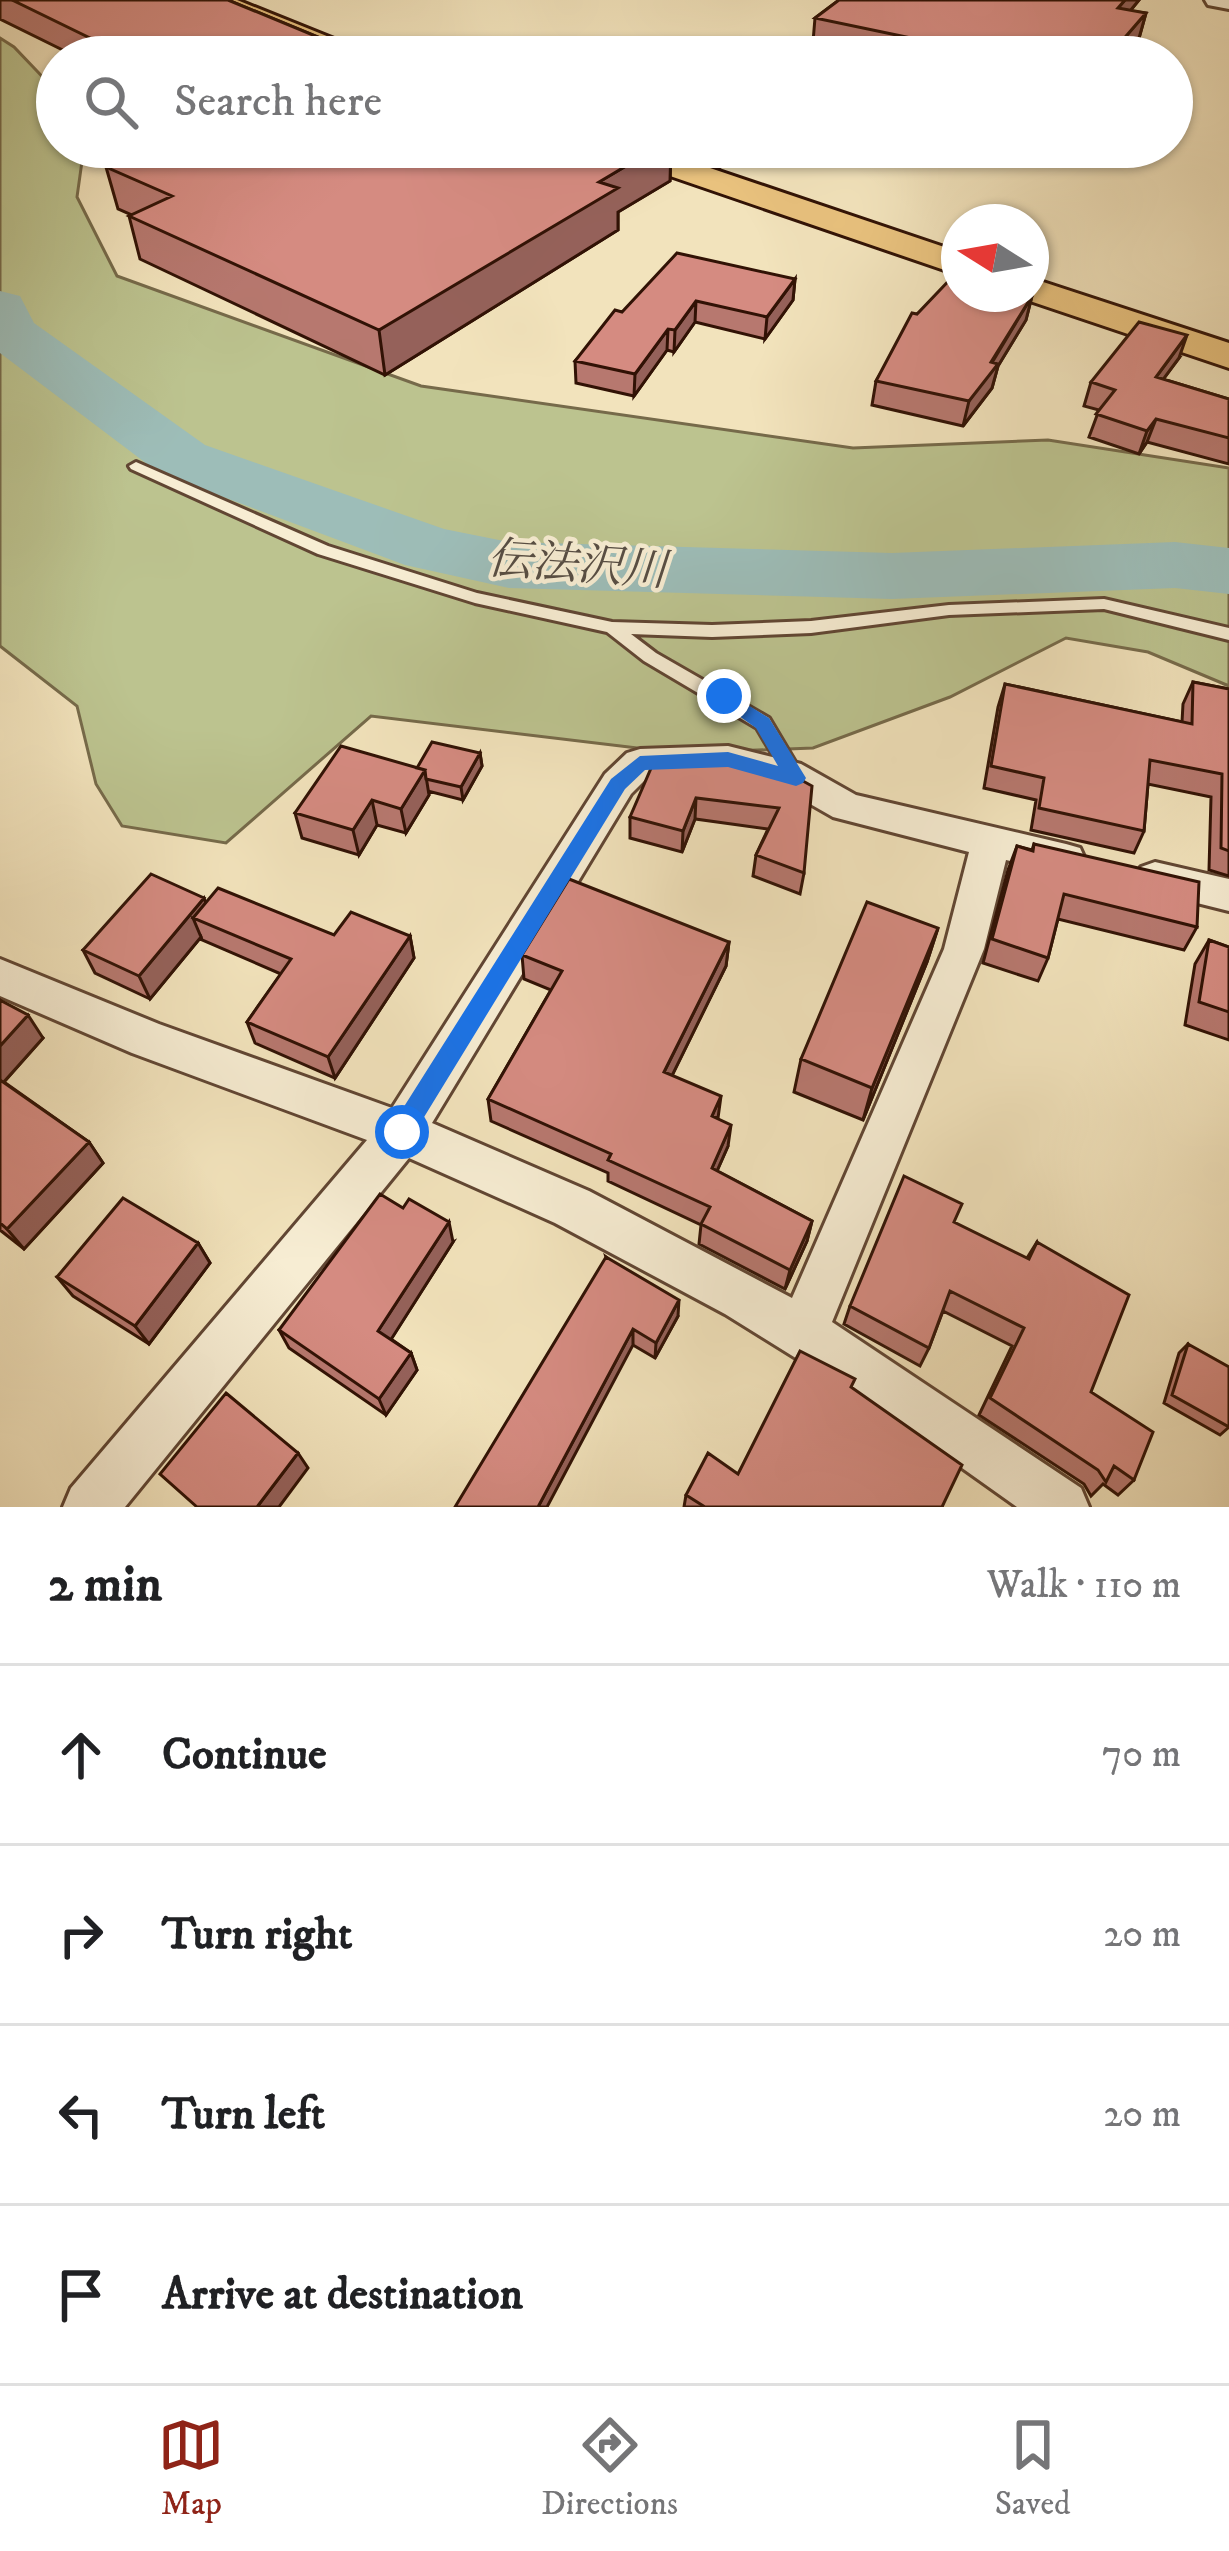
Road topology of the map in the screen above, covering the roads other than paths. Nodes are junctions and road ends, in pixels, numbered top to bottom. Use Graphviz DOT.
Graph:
graph roads {
  1 [pos="214,0"];
  2 [pos="1216,0"];
  3 [pos="1229,2"];
  4 [pos="302,36"];
  5 [pos="678,168"];
  6 [pos="941,258"];
  7 [pos="1049,295"];
  8 [pos="1229,356"];
  9 [pos="136,466"];
  10 [pos="612,628"];
  11 [pos="1229,634"];
  12 [pos="796,778"];
  13 [pos="991,842"];
  14 [pos="1229,895"];
  15 [pos="0,977"];
  16 [pos="402,1132"];
  17 [pos="803,1332"];
  18 [pos="90,1507"];
  19 [pos="1062,1507"];
  1 -- 4 [label="main road"];
  2 -- 3 [label="street"];
  5 -- 6 [label="main road"];
  7 -- 8 [label="main road"];
  9 -- 10 [label="lane"];
  10 -- 11 [label="lane"];
  10 -- 12 [label="lane"];
  12 -- 13 [label="street"];
  12 -- 16 [label="street"];
  13 -- 14 [label="street"];
  13 -- 17 [label="street"];
  15 -- 16 [label="street"];
  16 -- 17 [label="street"];
  16 -- 18 [label="street"];
  17 -- 19 [label="street"];
}
